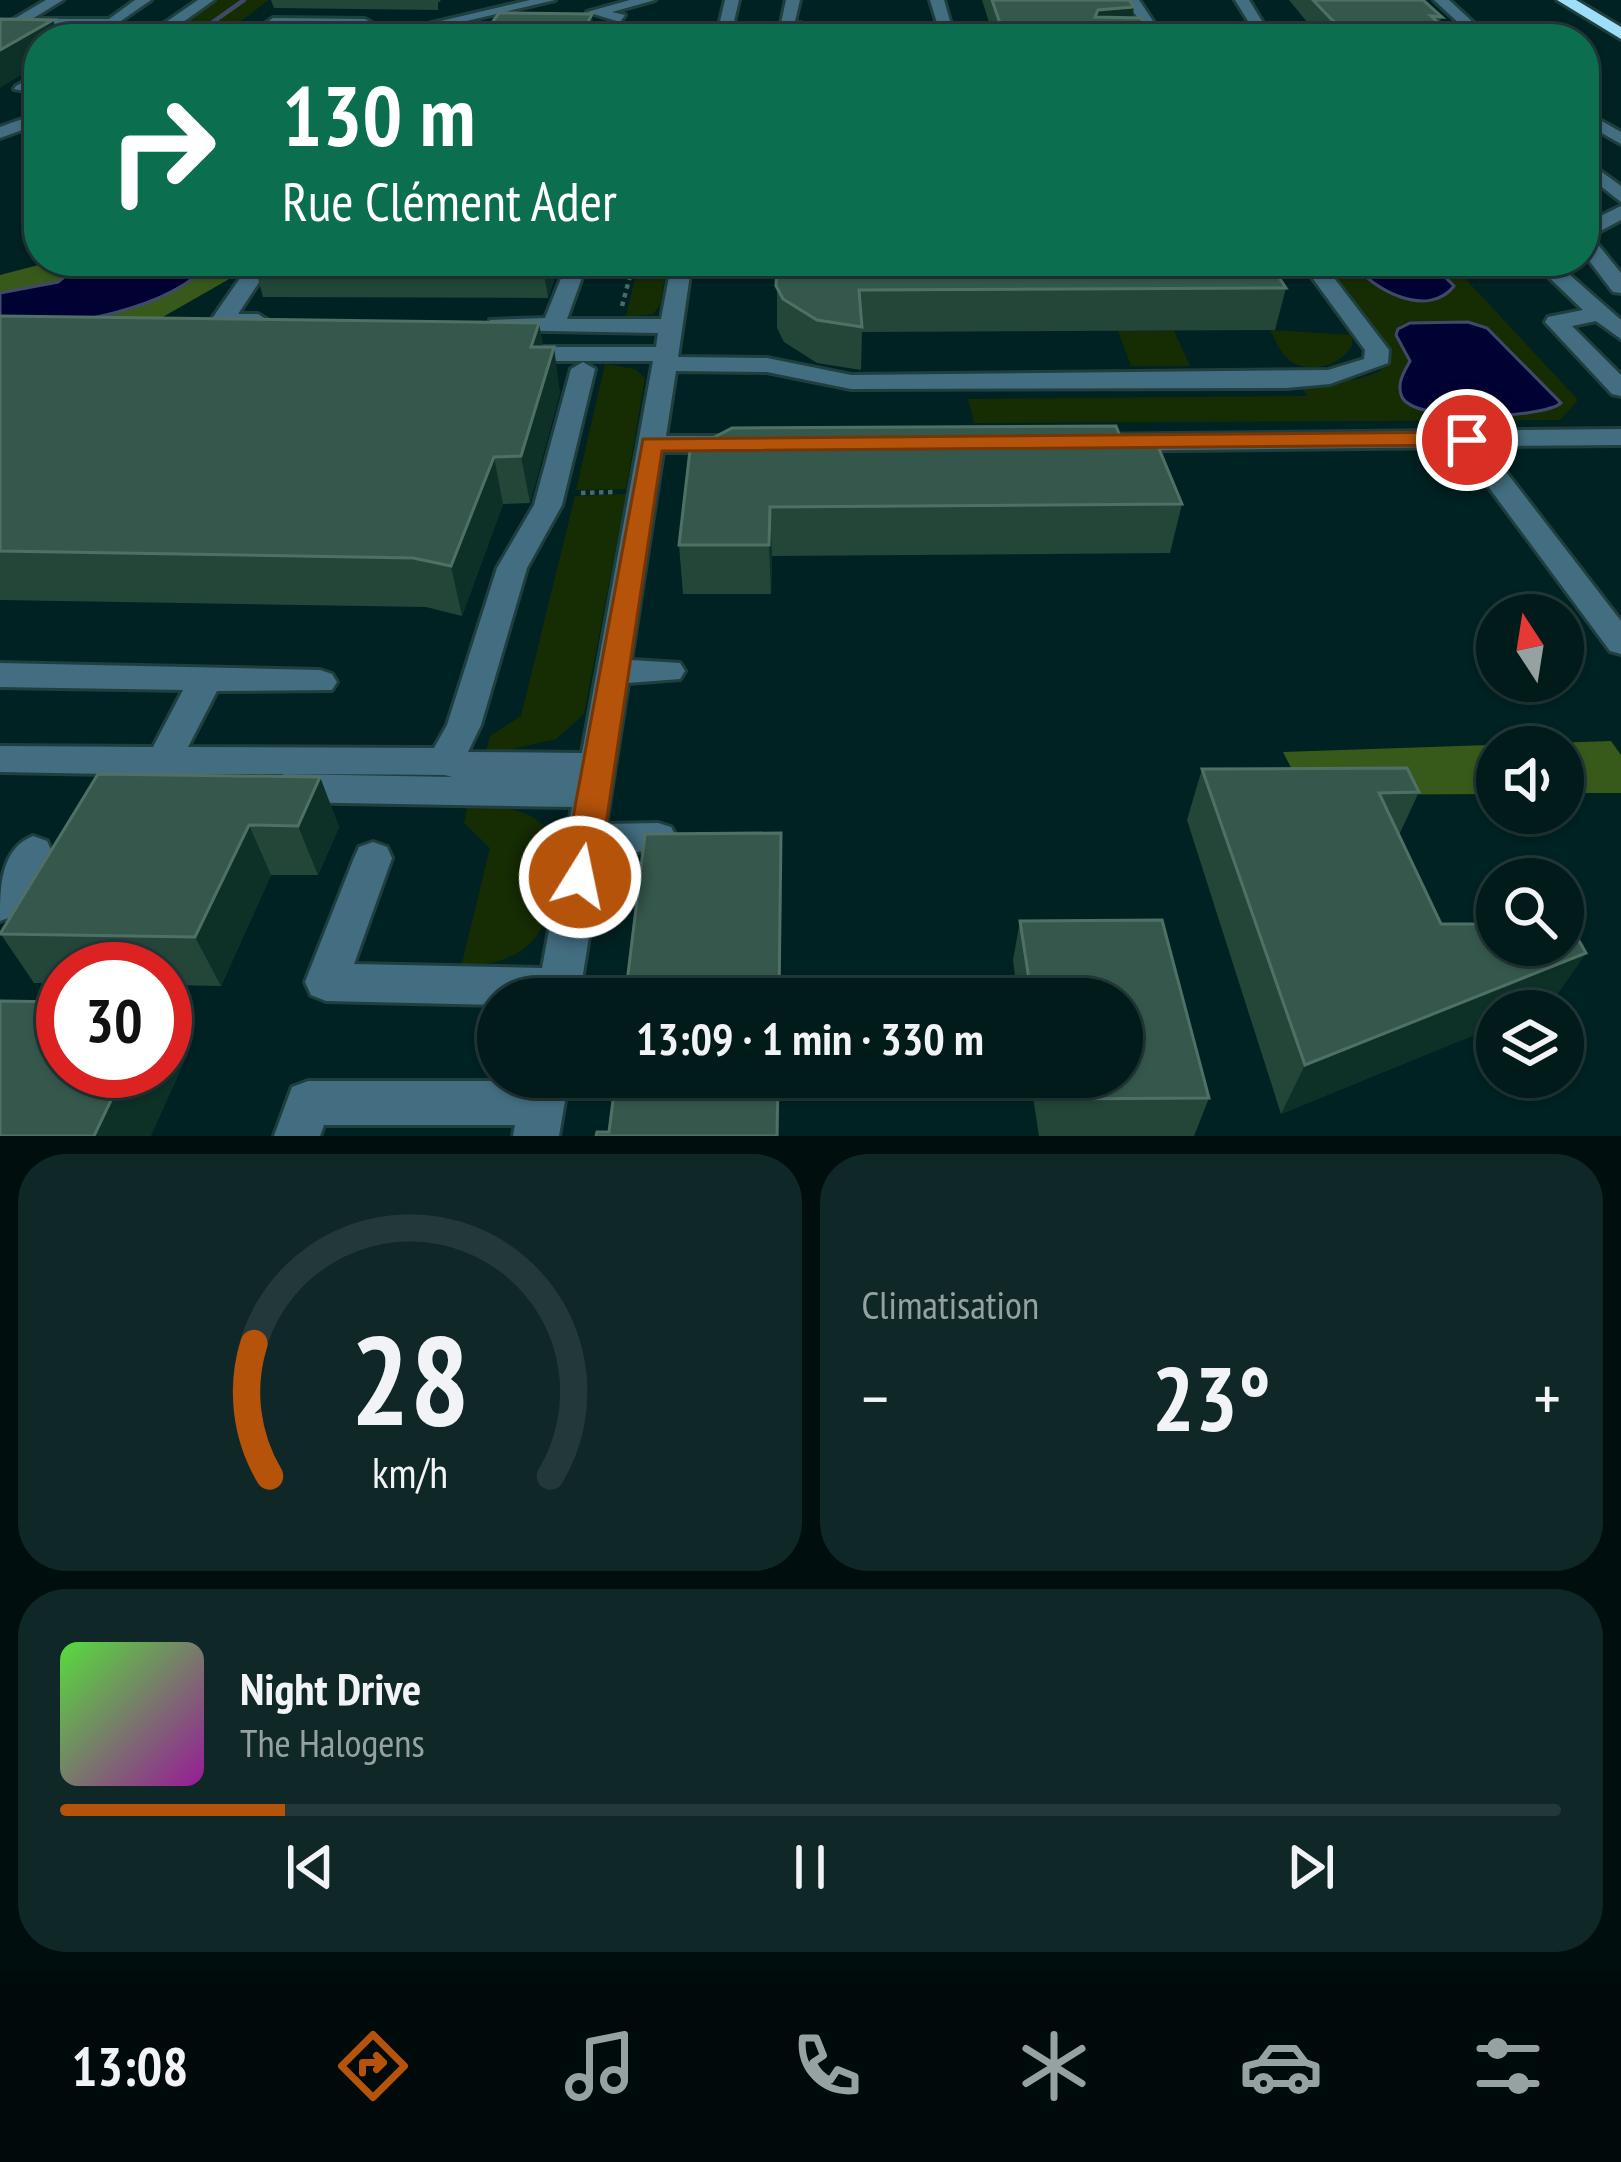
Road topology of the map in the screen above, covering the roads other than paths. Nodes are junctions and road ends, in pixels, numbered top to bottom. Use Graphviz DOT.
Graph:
graph roads {
  1 [pos="56,0"];
  2 [pos="145,0"];
  3 [pos="208,0"];
  4 [pos="548,0"];
  5 [pos="648,0"];
  6 [pos="1441,0"];
  7 [pos="1565,0"];
  8 [pos="1593,0"];
  9 [pos="578,14"];
  10 [pos="1621,16"];
  11 [pos="364,22"];
  12 [pos="724,23"];
  13 [pos="172,24"];
  14 [pos="269,24"];
  15 [pos="439,24"];
  16 [pos="542,24"];
  17 [pos="839,24"];
  18 [pos="883,24"];
  19 [pos="1467,24"];
  20 [pos="1621,34"];
  21 [pos="1599,258"];
  22 [pos="252,276"];
  23 [pos="572,276"];
  24 [pos="680,276"];
  25 [pos="1321,276"];
  26 [pos="1558,276"];
  27 [pos="1621,287"];
  28 [pos="1598,314"];
  29 [pos="292,321"];
  30 [pos="482,325"];
  31 [pos="553,326"];
  32 [pos="1621,332"];
  33 [pos="668,348"];
  34 [pos="502,353"];
  35 [pos="583,369"];
  36 [pos="1621,389"];
  37 [pos="1621,437"];
  38 [pos="1467,440"];
  39 [pos="1046,443"];
  40 [pos="651,444"];
  41 [pos="761,444"];
  42 [pos="1621,643"];
  43 [pos="668,671"];
  44 [pos="616,672"];
  45 [pos="0,675"];
  46 [pos="206,679"];
  47 [pos="320,682"];
  48 [pos="0,758"];
  49 [pos="163,762"];
  50 [pos="446,762"];
  51 [pos="598,779"];
  52 [pos="658,838"];
  53 [pos="587,840"];
  54 [pos="33,852"];
  55 [pos="373,858"];
  56 [pos="0,904"];
  57 [pos="562,978"];
  58 [pos="477,989"];
  59 [pos="541,1105"];
  60 [pos="297,1136"];
  1 -- 2 [label="street"];
  3 -- 13 [label="street"];
  4 -- 15 [label="street"];
  5 -- 12 [label="street"];
  6 -- 19 [label="street"];
  7 -- 20 [label="highway"];
  8 -- 10 [label="highway"];
  9 -- 16 [label="street"];
  11 -- 14 [label="street"];
  17 -- 18 [label="street"];
  21 -- 27 [label="street"];
  22 -- 29 [label="street"];
  23 -- 31 [label="street"];
  24 -- 33 [label="street"];
  25 -- 33 [label="street"];
  26 -- 28 [label="street"];
  28 -- 32 [label="street"];
  28 -- 36 [label="street"];
  30 -- 31 [label="street"];
  31 -- 33 [label="street"];
  33 -- 34 [label="street"];
  33 -- 40 [label="street"];
  35 -- 50 [label="street"];
  37 -- 38 [label="street"];
  38 -- 39 [label="street"];
  38 -- 42 [label="street"];
  40 -- 41 [label="street"];
  40 -- 44 [label="street"];
  43 -- 44 [label="street"];
  44 -- 51 [label="street"];
  45 -- 46 [label="street"];
  46 -- 47 [label="street"];
  46 -- 49 [label="street"];
  48 -- 49 [label="street"];
  49 -- 50 [label="street"];
  49 -- 51 [label="street"];
  50 -- 51 [label="street"];
  51 -- 53 [label="street"];
  52 -- 53 [label="street"];
  53 -- 57 [label="street"];
  54 -- 56 [label="street"];
  55 -- 58 [label="street"];
  59 -- 60 [label="street"];
}
